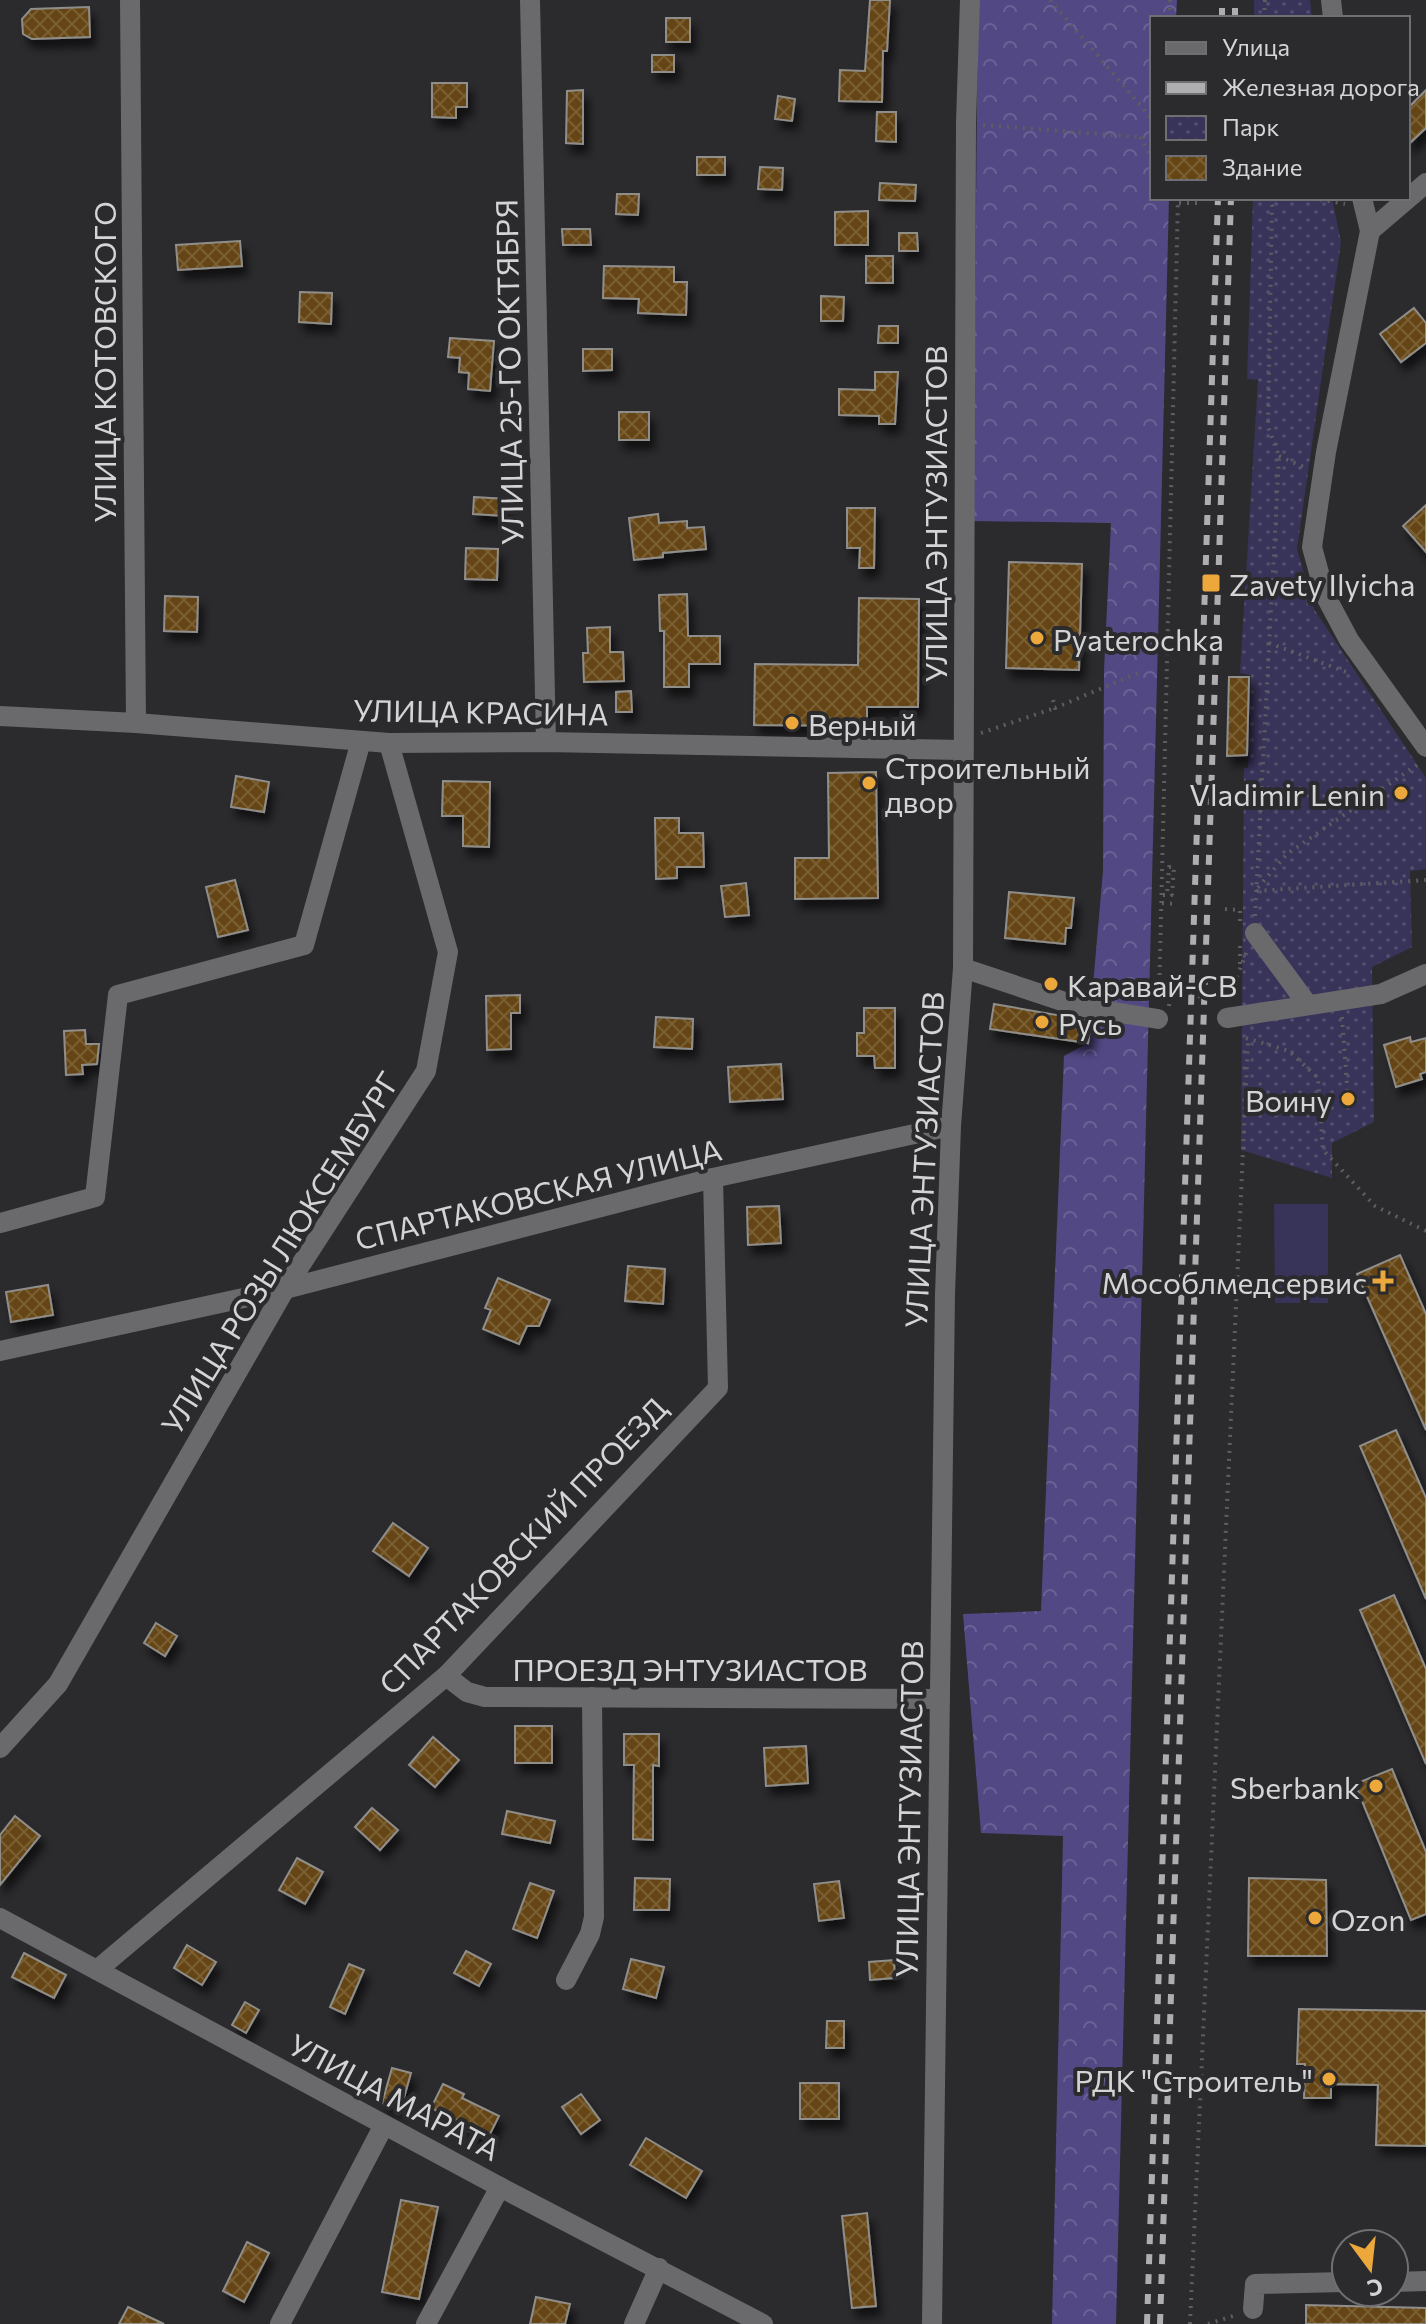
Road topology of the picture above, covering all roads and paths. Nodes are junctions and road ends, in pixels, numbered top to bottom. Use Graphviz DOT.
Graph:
graph roads {
  1 [pos="130,0"];
  2 [pos="530,0"];
  3 [pos="970,0"];
  4 [pos="1050,0"];
  5 [pos="1150,117"];
  6 [pos="966,123"];
  7 [pos="1140,137"];
  8 [pos="1150,138"];
  9 [pos="1150,154"];
  10 [pos="1426,183"];
  11 [pos="1410,197"];
  12 [pos="1178,200"];
  13 [pos="1270,200"];
  14 [pos="1333,200"];
  15 [pos="1406,200"];
  16 [pos="1200,203"];
  17 [pos="1364,203"];
  18 [pos="1370,231"];
  19 [pos="1279,456"];
  20 [pos="1322,476"];
  21 [pos="1269,643"];
  22 [pos="1143,671"];
  23 [pos="1381,685"];
  24 [pos="1053,700"];
  25 [pos="1055,708"];
  26 [pos="0,716"];
  27 [pos="136,723"];
  28 [pos="361,741"];
  29 [pos="546,742"];
  30 [pos="389,743"];
  31 [pos="962,744"];
  32 [pos="1426,747"];
  33 [pos="1426,759"];
  34 [pos="1426,880"];
  35 [pos="1255,891"];
  36 [pos="1163,895"];
  37 [pos="1177,895"];
  38 [pos="1162,903"];
  39 [pos="1177,904"];
  40 [pos="1225,909"];
  41 [pos="1240,910"];
  42 [pos="1255,933"];
  43 [pos="963,968"];
  44 [pos="1426,974"];
  45 [pos="1308,1005"];
  46 [pos="1229,1017"];
  47 [pos="1158,1019"];
  48 [pos="1343,1032"];
  49 [pos="1248,1040"];
  50 [pos="1348,1099"];
  51 [pos="951,1126"];
  52 [pos="713,1178"];
  53 [pos="0,1223"];
  54 [pos="1426,1231"];
  55 [pos="285,1289"];
  56 [pos="0,1351"];
  57 [pos="446,1676"];
  58 [pos="592,1697"];
  59 [pos="940,1699"];
  60 [pos="0,1748"];
  61 [pos="0,1918"];
  62 [pos="97,1970"];
  63 [pos="566,1980"];
  64 [pos="384,2125"];
  65 [pos="500,2187"];
  66 [pos="659,2268"];
  67 [pos="1330,2282"];
  68 [pos="1253,2309"];
  69 [pos="636,2323"];
  70 [pos="280,2324"];
  71 [pos="426,2324"];
  72 [pos="763,2324"];
  73 [pos="932,2324"];
  74 [pos="1190,2324"];
  75 [pos="1208,2324"];
  1 -- 27 [label="street, УЛИЦА КОТОВСКОГО"];
  2 -- 29 [label="street, УЛИЦА 25-ГО ОКТЯБРЯ"];
  3 -- 6 [label="street, УЛИЦА ЭНТУЗИАСТОВ"];
  4 -- 5 [label="path"];
  6 -- 7 [label="path"];
  6 -- 31 [label="street, УЛИЦА ЭНТУЗИАСТОВ"];
  7 -- 8 [label="path"];
  7 -- 9 [label="path"];
  10 -- 11 [label="street"];
  12 -- 16 [label="path"];
  12 -- 36 [label="path"];
  13 -- 19 [label="path"];
  14 -- 17 [label="path"];
  15 -- 18 [label="street"];
  17 -- 18 [label="street"];
  18 -- 20 [label="street"];
  19 -- 20 [label="path"];
  19 -- 21 [label="path"];
  20 -- 23 [label="street"];
  21 -- 23 [label="path"];
  21 -- 35 [label="path"];
  22 -- 25 [label="path"];
  23 -- 32 [label="street"];
  24 -- 25 [label="path"];
  25 -- 31 [label="path"];
  26 -- 27 [label="street, УЛИЦА КРАСИНА"];
  27 -- 28 [label="street, УЛИЦА КРАСИНА"];
  28 -- 30 [label="street, УЛИЦА КРАСИНА"];
  28 -- 53 [label="street"];
  29 -- 30 [label="street, УЛИЦА КРАСИНА"];
  29 -- 31 [label="street, УЛИЦА КРАСИНА"];
  30 -- 55 [label="street, УЛИЦА РОЗЫ ЛЮКСЕМБУРГ"];
  31 -- 43 [label="street, УЛИЦА ЭНТУЗИАСТОВ"];
  33 -- 35 [label="path"];
  34 -- 35 [label="path"];
  35 -- 42 [label="path"];
  36 -- 37 [label="path"];
  36 -- 38 [label="path"];
  38 -- 39 [label="path"];
  38 -- 47 [label="path"];
  40 -- 41 [label="path"];
  42 -- 45 [label="street"];
  42 -- 46 [label="path"];
  43 -- 47 [label="street"];
  43 -- 51 [label="street, УЛИЦА ЭНТУЗИАСТОВ"];
  44 -- 45 [label="street"];
  45 -- 46 [label="street"];
  46 -- 47 [label="path"];
  46 -- 49 [label="path"];
  48 -- 50 [label="path"];
  49 -- 54 [label="path"];
  49 -- 74 [label="path"];
  51 -- 52 [label="street, СПАРТАКОВСКАЯ УЛИЦА"];
  51 -- 59 [label="street, УЛИЦА ЭНТУЗИАСТОВ"];
  52 -- 55 [label="street, СПАРТАКОВСКАЯ УЛИЦА"];
  52 -- 57 [label="street, СПАРТАКОВСКИЙ ПРОЕЗД"];
  55 -- 56 [label="street, СПАРТАКОВСКАЯ УЛИЦА"];
  55 -- 60 [label="street, УЛИЦА РОЗЫ ЛЮКСЕМБУРГ"];
  57 -- 58 [label="street, ПРОЕЗД ЭНТУЗИАСТОВ"];
  57 -- 62 [label="street, СПАРТАКОВСКИЙ ПРОЕЗД"];
  58 -- 59 [label="street, ПРОЕЗД ЭНТУЗИАСТОВ"];
  58 -- 63 [label="street"];
  59 -- 73 [label="street, УЛИЦА ЭНТУЗИАСТОВ"];
  61 -- 62 [label="street, УЛИЦА МАРАТА"];
  62 -- 64 [label="street, УЛИЦА МАРАТА"];
  64 -- 65 [label="street, УЛИЦА МАРАТА"];
  64 -- 70 [label="street"];
  65 -- 66 [label="street, УЛИЦА МАРАТА"];
  65 -- 71 [label="street"];
  66 -- 69 [label="street"];
  66 -- 72 [label="street, УЛИЦА МАРАТА"];
  67 -- 68 [label="street"];
  68 -- 75 [label="path"];
}
